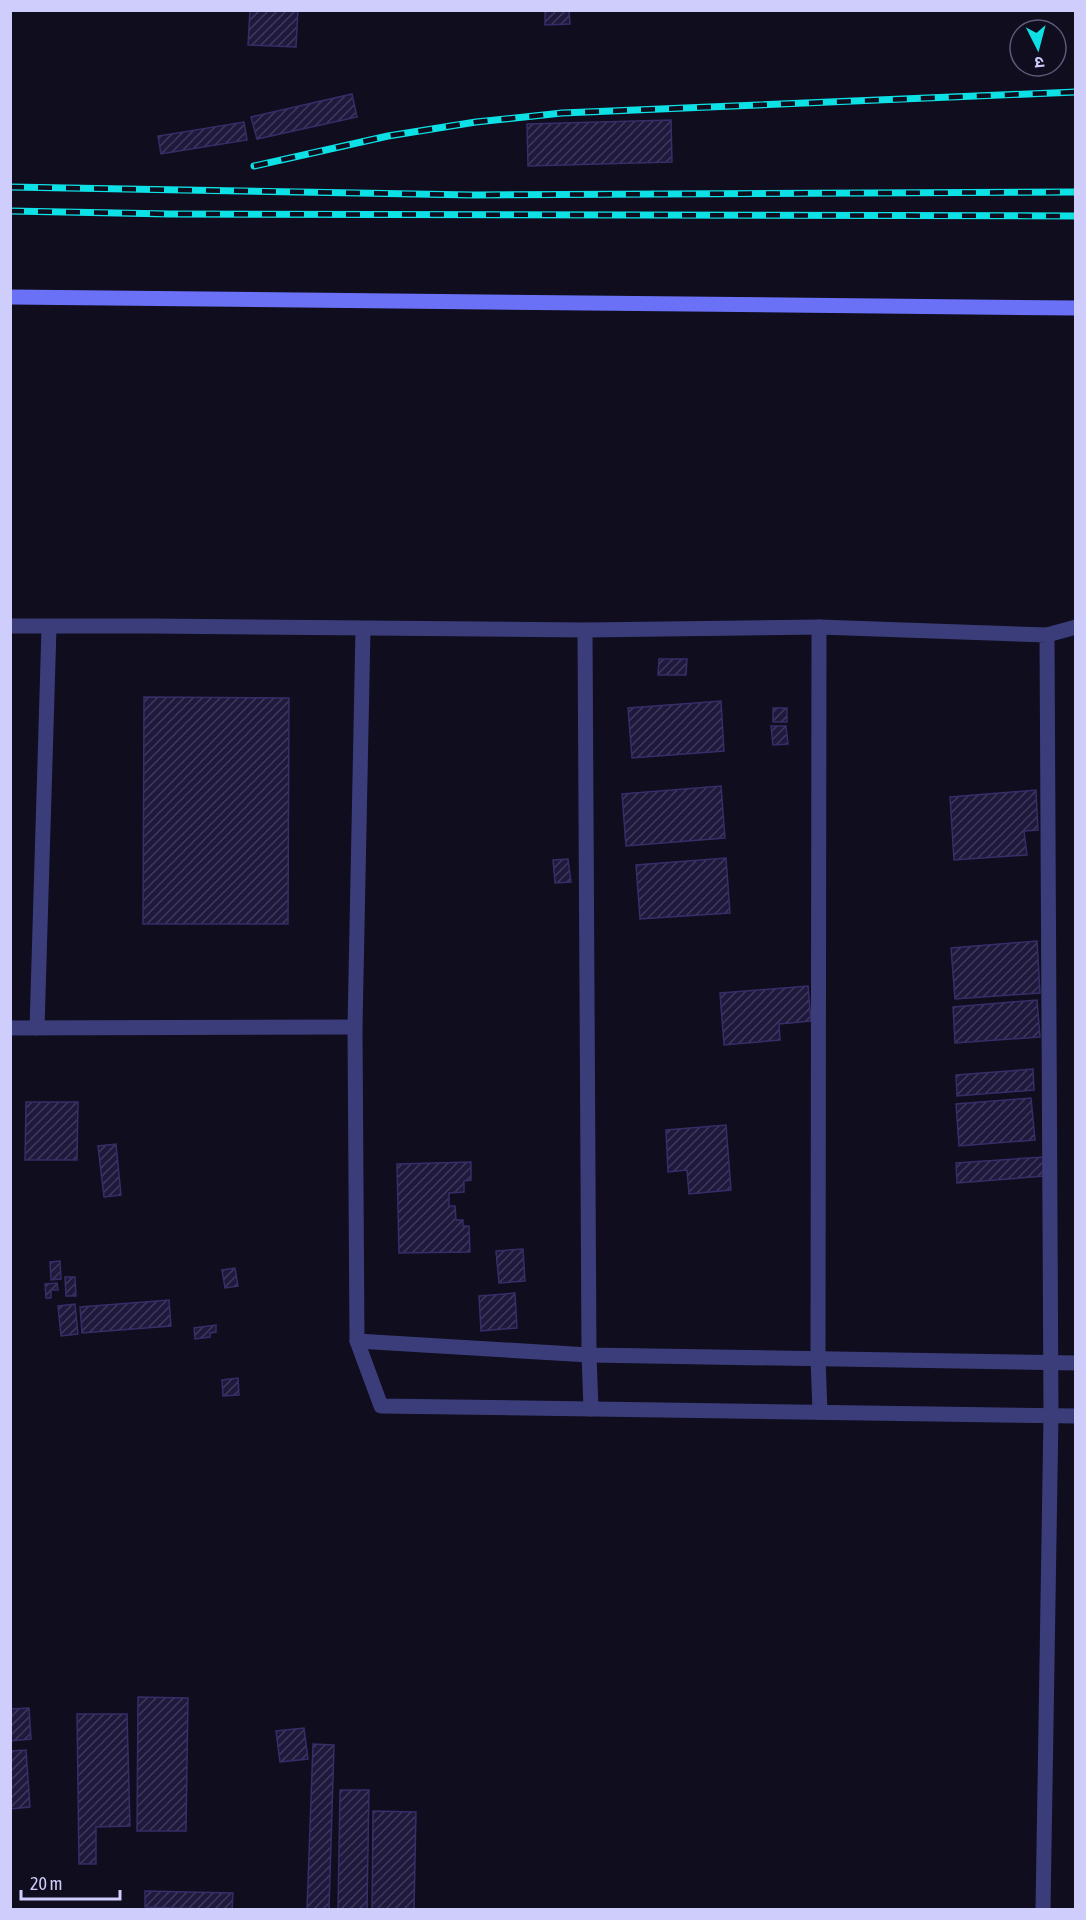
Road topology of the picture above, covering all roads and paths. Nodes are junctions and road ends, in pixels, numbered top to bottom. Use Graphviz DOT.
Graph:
graph roads {
  1 [pos="10,297"];
  2 [pos="1076,308"];
  3 [pos="10,626"];
  4 [pos="819,627"];
  5 [pos="1076,627"];
  6 [pos="49,628"];
  7 [pos="363,629"];
  8 [pos="585,630"];
  9 [pos="1047,635"];
  10 [pos="356,1027"];
  11 [pos="10,1028"];
  12 [pos="37,1028"];
  13 [pos="357,1341"];
  14 [pos="589,1355"];
  15 [pos="818,1358"];
  16 [pos="1050,1363"];
  17 [pos="1076,1363"];
  18 [pos="591,1409"];
  19 [pos="820,1412"];
  20 [pos="1051,1415"];
  21 [pos="1076,1416"];
  22 [pos="1043,1910"];
  1 -- 2 [label="street"];
  3 -- 6 [label="street"];
  4 -- 8 [label="street"];
  4 -- 9 [label="street"];
  4 -- 15 [label="street"];
  5 -- 9 [label="street"];
  6 -- 7 [label="street"];
  6 -- 12 [label="street"];
  7 -- 8 [label="street"];
  7 -- 10 [label="street"];
  8 -- 14 [label="street"];
  9 -- 16 [label="street"];
  10 -- 12 [label="street"];
  10 -- 13 [label="street"];
  11 -- 12 [label="street"];
  13 -- 14 [label="street"];
  13 -- 18 [label="street"];
  14 -- 15 [label="street"];
  14 -- 18 [label="street"];
  15 -- 16 [label="street"];
  15 -- 19 [label="street"];
  16 -- 17 [label="street"];
  16 -- 20 [label="street"];
  18 -- 19 [label="street"];
  19 -- 20 [label="street"];
  20 -- 21 [label="street"];
  20 -- 22 [label="street"];
}
